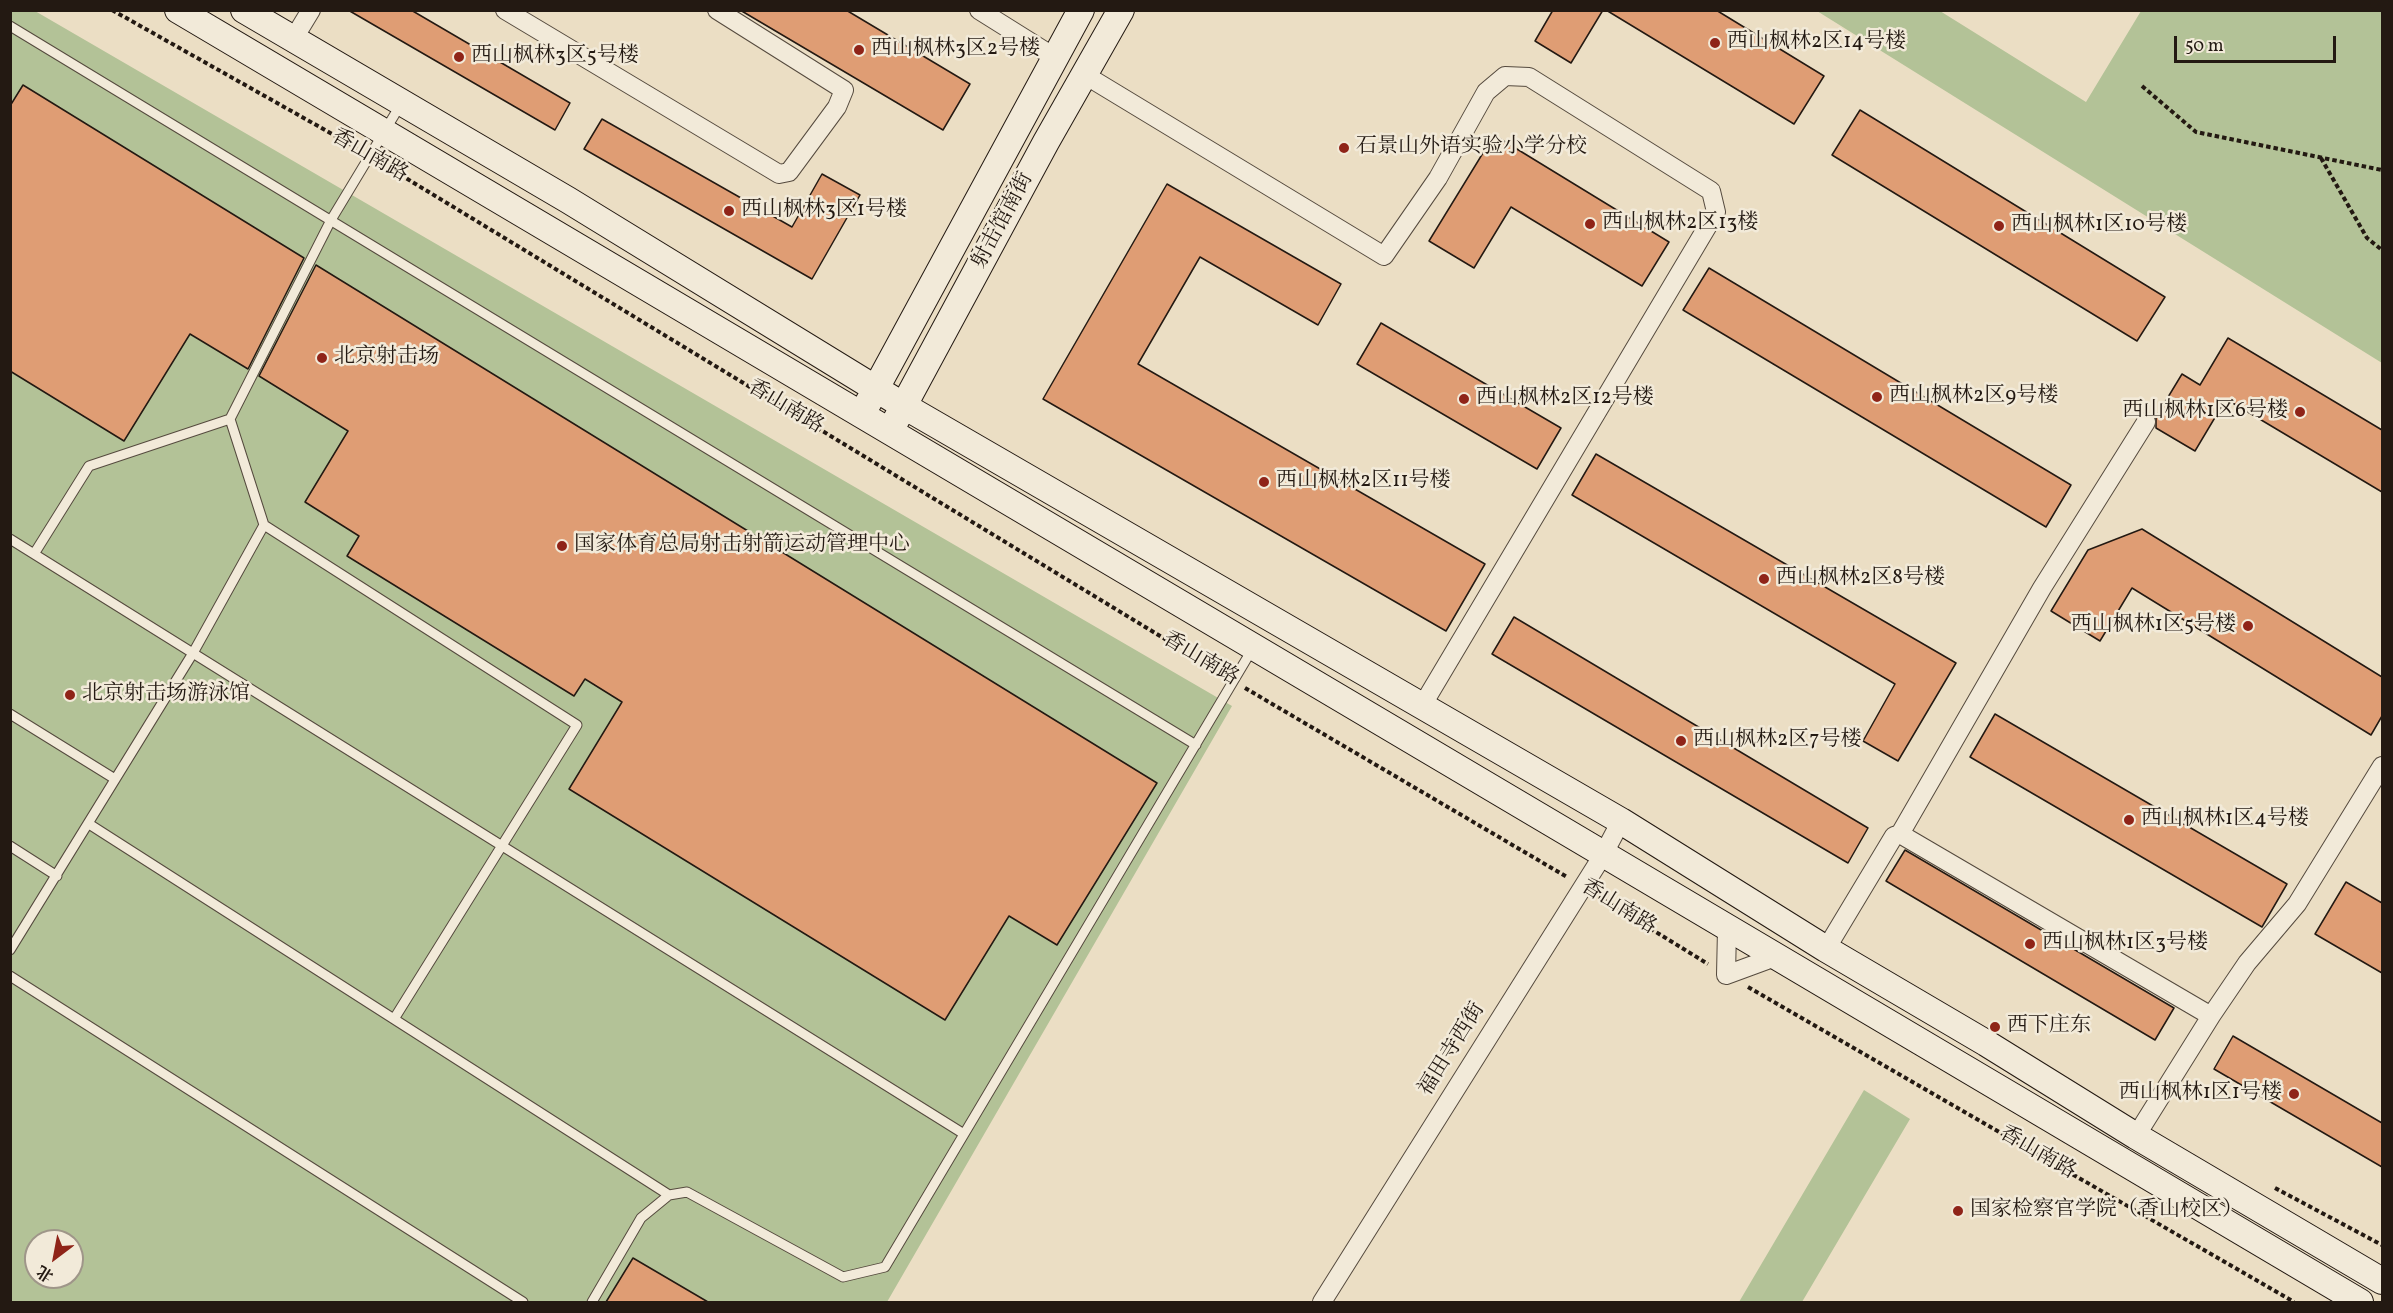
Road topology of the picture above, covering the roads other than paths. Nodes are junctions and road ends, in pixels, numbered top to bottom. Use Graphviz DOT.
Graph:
graph roads {
  1 [pos="178,10"];
  2 [pos="244,10"];
  3 [pos="311,10"];
  4 [pos="505,10"];
  5 [pos="717,10"];
  6 [pos="979,10"];
  7 [pos="1081,10"];
  8 [pos="1121,10"];
  9 [pos="10,26"];
  10 [pos="294,38"];
  11 [pos="1054,57"];
  12 [pos="1085,75"];
  13 [pos="403,102"];
  14 [pos="384,133"];
  15 [pos="331,220"];
  16 [pos="877,388"];
  17 [pos="904,406"];
  18 [pos="860,416"];
  19 [pos="230,419"];
  20 [pos="2146,422"];
  21 [pos="890,432"];
  22 [pos="264,525"];
  23 [pos="10,539"];
  24 [pos="34,554"];
  25 [pos="1253,648"];
  26 [pos="193,653"];
  27 [pos="1422,706"];
  28 [pos="10,714"];
  29 [pos="1196,745"];
  30 [pos="2382,766"];
  31 [pos="116,779"];
  32 [pos="1621,821"];
  33 [pos="89,824"];
  34 [pos="1900,834"];
  35 [pos="10,846"];
  36 [pos="502,846"];
  37 [pos="1602,855"];
  38 [pos="57,876"];
  39 [pos="1727,929"];
  40 [pos="10,950"];
  41 [pos="1826,950"];
  42 [pos="1775,957"];
  43 [pos="10,976"];
  44 [pos="2211,1016"];
  45 [pos="394,1019"];
  46 [pos="964,1134"];
  47 [pos="2136,1136"];
  48 [pos="669,1195"];
  49 [pos="2382,1281"];
  50 [pos="523,1302"];
  51 [pos="592,1302"];
  52 [pos="1322,1302"];
  53 [pos="2360,1302"];
  1 -- 14 [label="main road, 香山南路"];
  2 -- 10 [label="main road"];
  3 -- 10 [label="street"];
  4 -- 5 [label="street"];
  6 -- 11 [label="street"];
  7 -- 11 [label="main road, 射击馆南街"];
  8 -- 12 [label="main road, 射击馆南街"];
  9 -- 15 [label="lane"];
  10 -- 13 [label="main road"];
  11 -- 16 [label="main road, 射击馆南街"];
  12 -- 17 [label="main road, 射击馆南街"];
  12 -- 27 [label="street"];
  13 -- 14 [label="lane"];
  13 -- 16 [label="main road"];
  14 -- 15 [label="lane"];
  14 -- 18 [label="main road, 香山南路"];
  15 -- 19 [label="lane"];
  15 -- 29 [label="lane"];
  16 -- 17 [label="main road"];
  16 -- 18 [label="main road, 射击馆南街"];
  17 -- 21 [label="main road, 射击馆南街"];
  17 -- 27 [label="main road"];
  18 -- 21 [label="main road, 香山南路"];
  19 -- 22 [label="lane"];
  19 -- 24 [label="lane"];
  20 -- 34 [label="street"];
  21 -- 25 [label="main road, 香山南路"];
  22 -- 26 [label="lane"];
  22 -- 36 [label="lane"];
  23 -- 24 [label="lane"];
  24 -- 26 [label="lane"];
  25 -- 29 [label="lane"];
  25 -- 37 [label="main road, 香山南路"];
  26 -- 31 [label="lane"];
  26 -- 36 [label="lane"];
  27 -- 32 [label="main road"];
  28 -- 31 [label="lane"];
  29 -- 46 [label="lane"];
  30 -- 44 [label="street"];
  31 -- 33 [label="lane"];
  32 -- 37 [label="street, 福田寺西街"];
  32 -- 41 [label="main road"];
  33 -- 38 [label="lane"];
  33 -- 45 [label="lane"];
  34 -- 41 [label="street"];
  34 -- 44 [label="street"];
  35 -- 38 [label="lane"];
  36 -- 45 [label="lane"];
  36 -- 46 [label="lane"];
  37 -- 39 [label="main road, 香山南路"];
  37 -- 52 [label="street, 福田寺西街"];
  38 -- 40 [label="lane"];
  39 -- 42 [label="main road, 香山南路"];
  39 -- 42 [label="street"];
  41 -- 47 [label="main road"];
  42 -- 53 [label="main road, 香山南路"];
  43 -- 50 [label="lane"];
  44 -- 47 [label="street"];
  45 -- 48 [label="lane"];
  46 -- 48 [label="lane"];
  47 -- 49 [label="main road"];
  48 -- 51 [label="lane"];
}
